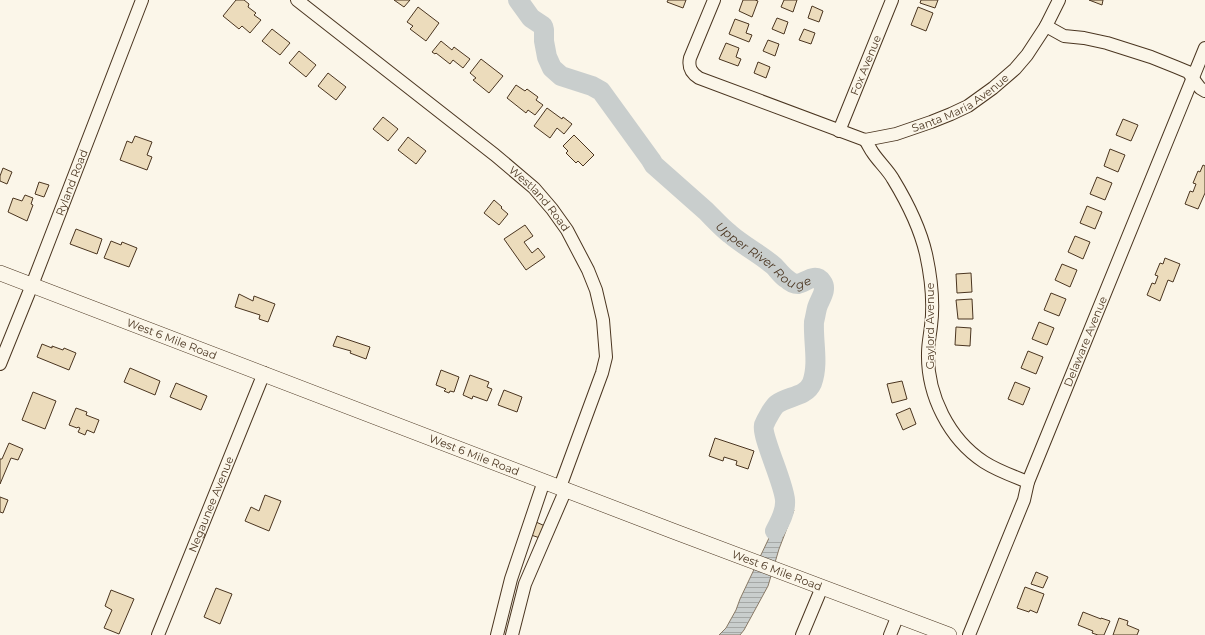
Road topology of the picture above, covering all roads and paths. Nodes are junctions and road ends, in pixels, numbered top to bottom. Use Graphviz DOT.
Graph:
graph roads {
  1 [pos="142,0"];
  2 [pos="297,0"];
  3 [pos="714,0"];
  4 [pos="892,0"];
  5 [pos="1059,0"];
  6 [pos="1046,26"];
  7 [pos="1205,48"];
  8 [pos="1193,78"];
  9 [pos="1205,91"];
  10 [pos="838,131"];
  11 [pos="865,140"];
  12 [pos="0,272"];
  13 [pos="32,285"];
  14 [pos="0,364"];
  15 [pos="264,373"];
  16 [pos="544,481"];
  17 [pos="1028,482"];
  18 [pos="563,488"];
  19 [pos="511,579"];
  20 [pos="525,584"];
  21 [pos="822,587"];
  22 [pos="898,616"];
  23 [pos="890,634"];
  24 [pos="158,635"];
  25 [pos="497,635"];
  26 [pos="512,635"];
  27 [pos="802,635"];
  28 [pos="949,635"];
  29 [pos="969,635"];
  1 -- 13 [label="street, Ryland Road"];
  2 -- 18 [label="street, Westland Road"];
  3 -- 10 [label="street"];
  4 -- 10 [label="street, Fox Avenue"];
  5 -- 6 [label="street"];
  6 -- 8 [label="street"];
  6 -- 11 [label="street, Santa Maria Avenue"];
  7 -- 8 [label="street, Delaware Avenue"];
  8 -- 9 [label="street"];
  8 -- 17 [label="street, Delaware Avenue"];
  10 -- 11 [label="street"];
  11 -- 17 [label="street, Gaylord Avenue"];
  12 -- 13 [label="main road, West 6 Mile Road"];
  13 -- 14 [label="street, Ryland Road"];
  13 -- 15 [label="main road, West 6 Mile Road"];
  15 -- 16 [label="main road, West 6 Mile Road"];
  15 -- 24 [label="street, Negaunee Avenue"];
  16 -- 18 [label="main road, West 6 Mile Road"];
  16 -- 19 [label="street"];
  17 -- 29 [label="street, Delaware Avenue"];
  18 -- 20 [label="street, Westland Road"];
  18 -- 21 [label="main road, West 6 Mile Road"];
  19 -- 20 [label="street"];
  19 -- 25 [label="street"];
  20 -- 26 [label="street, Westland Road"];
  21 -- 22 [label="main road, West 6 Mile Road"];
  21 -- 27 [label="street"];
  22 -- 23 [label="street"];
  22 -- 28 [label="main road, West 6 Mile Road"];
}
